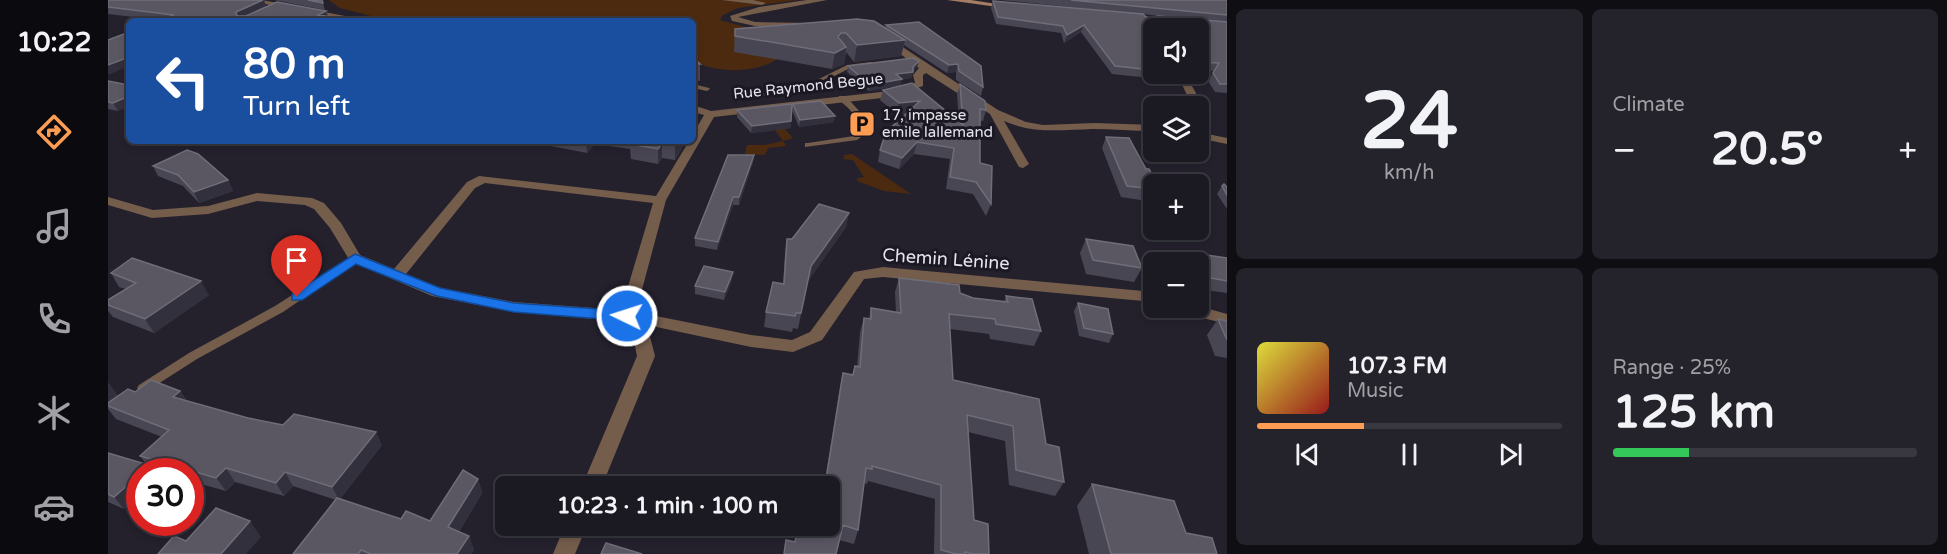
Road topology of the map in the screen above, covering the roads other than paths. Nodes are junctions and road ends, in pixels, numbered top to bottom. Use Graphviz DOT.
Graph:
graph roads {
  1 [pos="249,0"];
  2 [pos="726,0"];
  3 [pos="823,0"];
  4 [pos="951,0"];
  5 [pos="279,5"];
  6 [pos="783,5"];
  7 [pos="1025,8"];
  8 [pos="269,9"];
  9 [pos="1113,16"];
  10 [pos="350,18"];
  11 [pos="1143,19"];
  12 [pos="817,25"];
  13 [pos="874,32"];
  14 [pos="916,59"];
  15 [pos="905,60"];
  16 [pos="883,63"];
  17 [pos="925,68"];
  18 [pos="1186,84"];
  19 [pos="696,87"];
  20 [pos="707,89"];
  21 [pos="741,93"];
  22 [pos="1191,93"];
  23 [pos="842,98"];
  24 [pos="696,109"];
  25 [pos="994,112"];
  26 [pos="710,114"];
  27 [pos="1143,128"];
  28 [pos="1209,137"];
  29 [pos="696,138"];
  30 [pos="1227,141"];
  31 [pos="693,144"];
  32 [pos="808,144"];
  33 [pos="1023,164"];
  34 [pos="660,200"];
  35 [pos="108,201"];
  36 [pos="355,258"];
  37 [pos="396,276"];
  38 [pos="1143,296"];
  39 [pos="1209,314"];
  40 [pos="632,317"];
  41 [pos="1227,319"];
  42 [pos="132,395"];
  43 [pos="596,476"];
  44 [pos="571,536"];
  45 [pos="564,554"];
  1 -- 5 [label="street"];
  2 -- 6 [label="street"];
  3 -- 6 [label="street"];
  4 -- 7 [label="main road"];
  5 -- 8 [label="lane"];
  5 -- 10 [label="street"];
  6 -- 12 [label="street"];
  9 -- 11 [label="main road"];
  13 -- 14 [label="street"];
  14 -- 15 [label="lane"];
  14 -- 17 [label="street"];
  16 -- 21 [label="lane"];
  17 -- 23 [label="street, Rue Raymond Begue"];
  17 -- 25 [label="street"];
  18 -- 22 [label="street"];
  19 -- 20 [label="lane"];
  23 -- 26 [label="street, Rue Raymond Begue"];
  23 -- 32 [label="lane"];
  24 -- 26 [label="street"];
  25 -- 27 [label="street"];
  25 -- 33 [label="street"];
  26 -- 29 [label="street, Rue Raymond Begue"];
  28 -- 30 [label="street"];
  31 -- 34 [label="street, Rue Raymond Begue"];
  34 -- 37 [label="street"];
  34 -- 40 [label="street, Rue Raymond Begue"];
  35 -- 36 [label="street"];
  36 -- 37 [label="street, Chemin Lénine"];
  36 -- 42 [label="lane"];
  37 -- 40 [label="street, Chemin Lénine"];
  38 -- 40 [label="street, Chemin Lénine"];
  39 -- 41 [label="street"];
  40 -- 43 [label="street"];
  44 -- 45 [label="street"];
}
